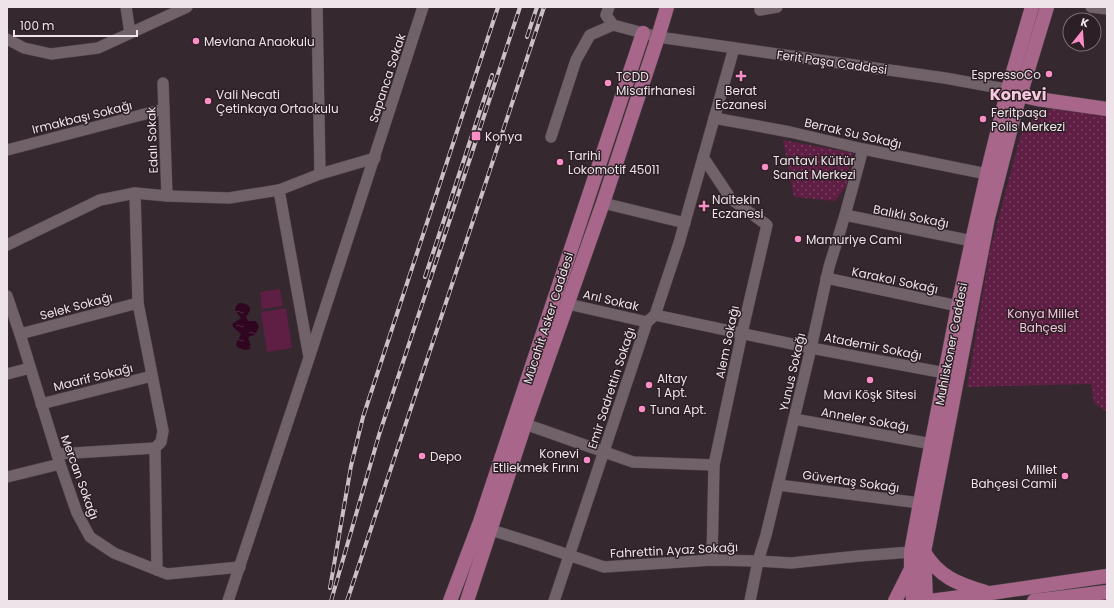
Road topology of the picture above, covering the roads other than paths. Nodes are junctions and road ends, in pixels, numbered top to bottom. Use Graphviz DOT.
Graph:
graph roads {
  1 [pos="126,7"];
  2 [pos="187,7"];
  3 [pos="317,7"];
  4 [pos="424,7"];
  5 [pos="609,7"];
  6 [pos="667,7"];
  7 [pos="777,7"];
  8 [pos="1032,7"];
  9 [pos="1047,7"];
  10 [pos="1091,7"];
  11 [pos="760,8"];
  12 [pos="1107,9"];
  13 [pos="614,25"];
  14 [pos="130,33"];
  15 [pos="643,33"];
  16 [pos="658,37"];
  17 [pos="7,39"];
  18 [pos="734,48"];
  19 [pos="163,84"];
  20 [pos="1015,91"];
  21 [pos="1107,99"];
  22 [pos="1107,109"];
  23 [pos="164,110"];
  24 [pos="714,118"];
  25 [pos="551,137"];
  26 [pos="863,149"];
  27 [pos="7,150"];
  28 [pos="703,157"];
  29 [pos="375,158"];
  30 [pos="320,174"];
  31 [pos="987,174"];
  32 [pos="279,190"];
  33 [pos="135,193"];
  34 [pos="167,196"];
  35 [pos="603,203"];
  36 [pos="845,216"];
  37 [pos="685,223"];
  38 [pos="972,241"];
  39 [pos="7,246"];
  40 [pos="826,278"];
  41 [pos="7,296"];
  42 [pos="138,303"];
  43 [pos="568,304"];
  44 [pos="958,306"];
  45 [pos="651,319"];
  46 [pos="742,333"];
  47 [pos="20,334"];
  48 [pos="811,348"];
  49 [pos="309,358"];
  50 [pos="30,368"];
  51 [pos="945,373"];
  52 [pos="7,374"];
  53 [pos="152,376"];
  54 [pos="41,404"];
  55 [pos="794,419"];
  56 [pos="525,424"];
  57 [pos="932,444"];
  58 [pos="155,448"];
  59 [pos="604,452"];
  60 [pos="58,459"];
  61 [pos="714,465"];
  62 [pos="7,476"];
  63 [pos="778,485"];
  64 [pos="920,503"];
  65 [pos="491,530"];
  66 [pos="918,552"];
  67 [pos="569,556"];
  68 [pos="712,560"];
  69 [pos="758,561"];
  70 [pos="240,567"];
  71 [pos="911,569"];
  72 [pos="157,570"];
  73 [pos="1107,576"];
  74 [pos="1107,592"];
  75 [pos="991,593"];
  76 [pos="228,601"];
  77 [pos="450,601"];
  78 [pos="467,601"];
  79 [pos="554,601"];
  80 [pos="750,601"];
  81 [pos="895,601"];
  82 [pos="913,601"];
  83 [pos="926,601"];
  84 [pos="930,601"];
  85 [pos="1034,601"];
  1 -- 14 [label="street"];
  2 -- 14 [label="street"];
  3 -- 30 [label="street"];
  4 -- 29 [label="street, Sapanca Sokak"];
  5 -- 13 [label="street"];
  6 -- 16 [label="main road, Mücahit Asker Caddesi"];
  7 -- 11 [label="street"];
  8 -- 20 [label="main road"];
  9 -- 20 [label="main road"];
  10 -- 12 [label="street"];
  13 -- 15 [label="street, Ferit Paşa Caddesi"];
  13 -- 25 [label="street"];
  14 -- 17 [label="street"];
  15 -- 16 [label="street, Ferit Paşa Caddesi"];
  15 -- 77 [label="main road, Mücahit Asker Caddesi"];
  16 -- 18 [label="street, Ferit Paşa Caddesi"];
  16 -- 35 [label="main road, Mücahit Asker Caddesi"];
  18 -- 20 [label="street, Ferit Paşa Caddesi"];
  18 -- 24 [label="street, Emir Sadrettin Sokağı"];
  19 -- 23 [label="street, Edalı Sokak"];
  20 -- 21 [label="main road, Ferit Paşa Caddesi"];
  20 -- 22 [label="main road, Ferit Paşa Caddesi"];
  20 -- 31 [label="main road, Muhliskoner Caddesi"];
  20 -- 66 [label="main road, Muhliskoner Caddesi"];
  23 -- 27 [label="street, Irmakbaşı Sokağı"];
  23 -- 34 [label="street, Edalı Sokak"];
  24 -- 26 [label="street, Berrak Su Sokağı"];
  24 -- 28 [label="street, Emir Sadrettin Sokağı"];
  26 -- 31 [label="street, Berrak Su Sokağı"];
  26 -- 36 [label="street, Yunus Sokağı"];
  28 -- 37 [label="street, Emir Sadrettin Sokağı"];
  28 -- 46 [label="street, Alem Sokağı"];
  29 -- 30 [label="street"];
  29 -- 49 [label="street, Sapanca Sokak"];
  30 -- 32 [label="street"];
  31 -- 38 [label="main road, Muhliskoner Caddesi"];
  32 -- 34 [label="street"];
  32 -- 49 [label="street"];
  33 -- 34 [label="street"];
  33 -- 39 [label="street"];
  33 -- 42 [label="street"];
  35 -- 37 [label="street"];
  35 -- 43 [label="main road, Mücahit Asker Caddesi"];
  36 -- 38 [label="street, Balıklı Sokağı"];
  36 -- 40 [label="street, Yunus Sokağı"];
  37 -- 45 [label="street, Emir Sadrettin Sokağı"];
  38 -- 44 [label="main road, Muhliskoner Caddesi"];
  40 -- 44 [label="street, Karakol Sokağı"];
  40 -- 48 [label="street, Yunus Sokağı"];
  41 -- 47 [label="street, Mercan Sokağı"];
  42 -- 47 [label="street, Selek Sokağı"];
  42 -- 53 [label="street"];
  43 -- 45 [label="street, Arıl Sokak"];
  43 -- 56 [label="main road, Mücahit Asker Caddesi"];
  44 -- 51 [label="main road, Muhliskoner Caddesi"];
  45 -- 46 [label="street, Atademir Sokağı"];
  45 -- 59 [label="street, Emir Sadrettin Sokağı"];
  46 -- 48 [label="street, Atademir Sokağı"];
  46 -- 61 [label="street, Alem Sokağı"];
  47 -- 50 [label="street, Mercan Sokağı"];
  48 -- 51 [label="street, Atademir Sokağı"];
  48 -- 55 [label="street, Yunus Sokağı"];
  49 -- 70 [label="street, Sapanca Sokak"];
  50 -- 52 [label="street"];
  50 -- 54 [label="street, Mercan Sokağı"];
  51 -- 57 [label="main road, Muhliskoner Caddesi"];
  53 -- 54 [label="street, Maarif Sokağı"];
  53 -- 58 [label="street"];
  54 -- 60 [label="street, Mercan Sokağı"];
  55 -- 57 [label="street, Anneler Sokağı"];
  55 -- 63 [label="street, Yunus Sokağı"];
  56 -- 59 [label="street"];
  56 -- 65 [label="main road, Mücahit Asker Caddesi"];
  57 -- 64 [label="main road, Muhliskoner Caddesi"];
  58 -- 60 [label="street"];
  58 -- 72 [label="street"];
  59 -- 61 [label="street"];
  59 -- 67 [label="street, Emir Sadrettin Sokağı"];
  60 -- 62 [label="street"];
  60 -- 72 [label="street, Mercan Sokağı"];
  61 -- 68 [label="street, Alem Sokağı"];
  63 -- 64 [label="street, Güvertaş Sokağı"];
  63 -- 69 [label="street, Yunus Sokağı"];
  64 -- 66 [label="main road, Muhliskoner Caddesi"];
  65 -- 67 [label="street, Fahrettin Ayaz Sokağı"];
  65 -- 78 [label="main road, Mücahit Asker Caddesi"];
  66 -- 69 [label="street, Fahrettin Ayaz Sokağı"];
  66 -- 71 [label="main road, Muhliskoner Caddesi"];
  66 -- 75 [label="main road"];
  66 -- 83 [label="main road, Muhliskoner Caddesi"];
  67 -- 68 [label="street, Fahrettin Ayaz Sokağı"];
  67 -- 79 [label="street, Emir Sadrettin Sokağı"];
  68 -- 69 [label="street, Fahrettin Ayaz Sokağı"];
  69 -- 80 [label="street, Yunus Sokağı"];
  70 -- 72 [label="street, Mercan Sokağı"];
  70 -- 76 [label="street, Sapanca Sokak"];
  71 -- 81 [label="main road"];
  71 -- 82 [label="main road, Muhliskoner Caddesi"];
  73 -- 75 [label="main road"];
  74 -- 85 [label="main road"];
  75 -- 84 [label="main road"];
}
